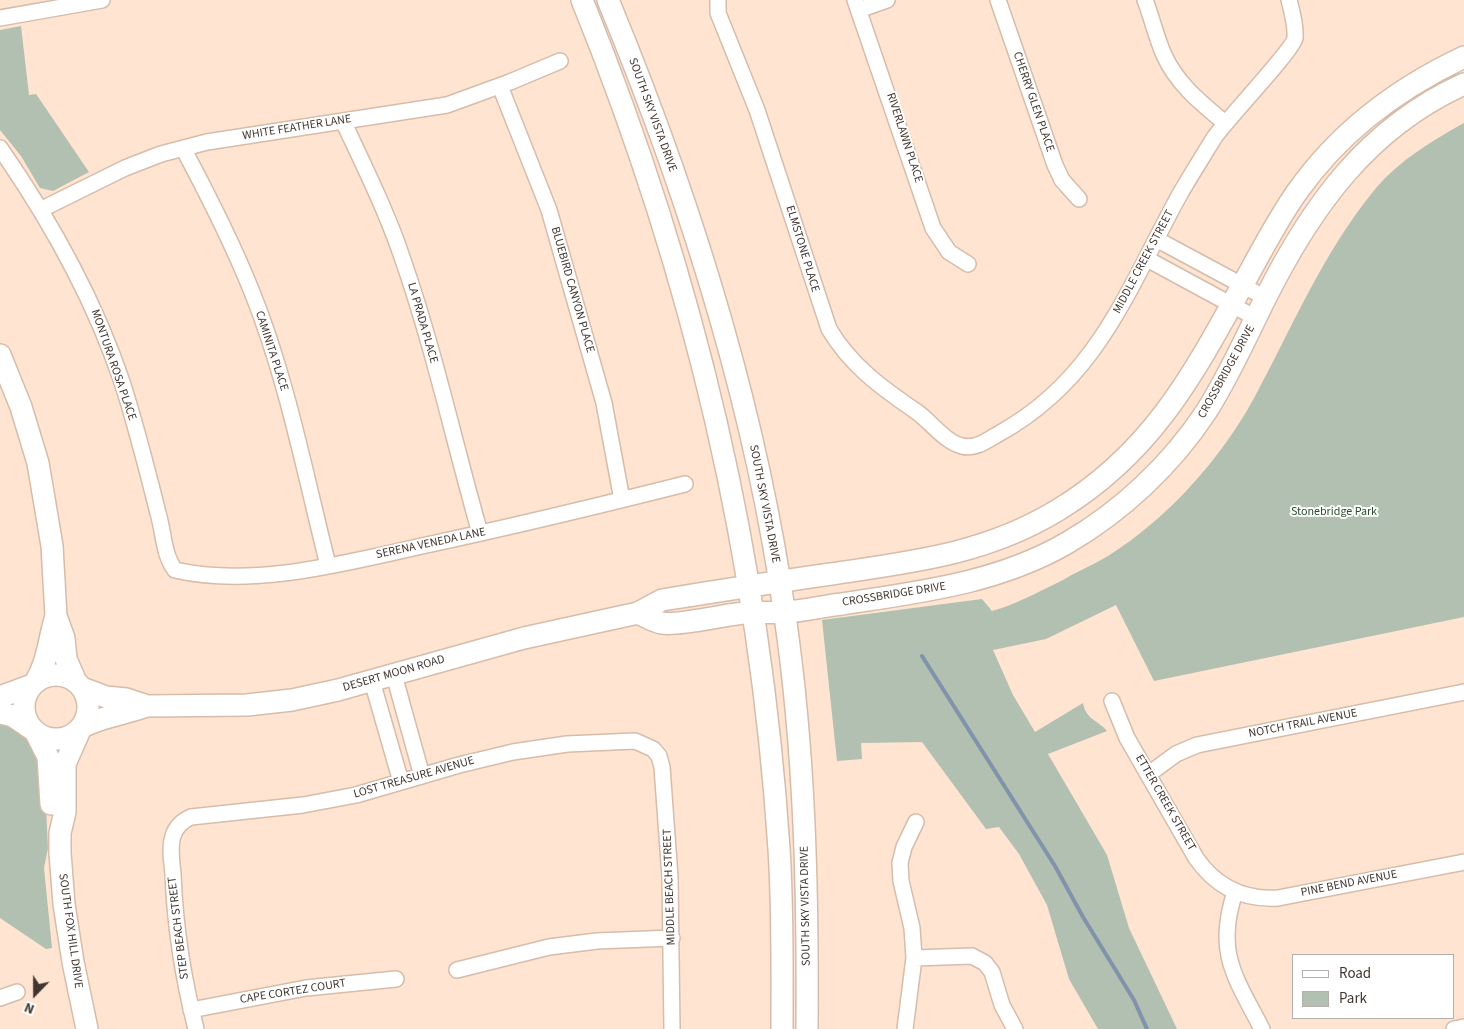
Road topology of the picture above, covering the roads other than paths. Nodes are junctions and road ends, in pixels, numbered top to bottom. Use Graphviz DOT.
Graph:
graph roads {
  1 [pos="102,0"];
  2 [pos="582,0"];
  3 [pos="608,0"];
  4 [pos="718,0"];
  5 [pos="887,0"];
  6 [pos="998,0"];
  7 [pos="1145,0"];
  8 [pos="1289,0"];
  9 [pos="857,5"];
  10 [pos="0,18"];
  11 [pos="1464,57"];
  12 [pos="560,61"];
  13 [pos="1464,84"];
  14 [pos="500,86"];
  15 [pos="343,121"];
  16 [pos="1225,123"];
  17 [pos="0,148"];
  18 [pos="183,148"];
  19 [pos="1079,198"];
  20 [pos="40,210"];
  21 [pos="1158,240"];
  22 [pos="1147,259"];
  23 [pos="968,264"];
  24 [pos="1242,285"];
  25 [pos="1266,298"];
  26 [pos="1231,304"];
  27 [pos="1256,318"];
  28 [pos="0,355"];
  29 [pos="962,446"];
  30 [pos="685,484"];
  31 [pos="622,500"];
  32 [pos="480,533"];
  33 [pos="328,565"];
  34 [pos="175,570"];
  35 [pos="779,582"];
  36 [pos="750,587"];
  37 [pos="754,612"];
  38 [pos="785,612"];
  39 [pos="638,613"];
  40 [pos="56,616"];
  41 [pos="394,675"];
  42 [pos="372,681"];
  43 [pos="34,683"];
  44 [pos="79,685"];
  45 [pos="1464,692"];
  46 [pos="0,696"];
  47 [pos="1112,702"];
  48 [pos="146,706"];
  49 [pos="0,713"];
  50 [pos="82,728"];
  51 [pos="34,731"];
  52 [pos="653,749"];
  53 [pos="1149,774"];
  54 [pos="422,776"];
  55 [pos="401,782"];
  56 [pos="916,822"];
  57 [pos="177,827"];
  58 [pos="60,833"];
  59 [pos="1464,862"];
  60 [pos="1235,892"];
  61 [pos="672,938"];
  62 [pos="914,958"];
  63 [pos="457,970"];
  64 [pos="396,978"];
  65 [pos="17,992"];
  66 [pos="0,998"];
  67 [pos="191,1010"];
  68 [pos="1464,1027"];
  69 [pos="88,1029"];
  70 [pos="196,1029"];
  71 [pos="672,1029"];
  72 [pos="782,1029"];
  73 [pos="807,1029"];
  74 [pos="905,1029"];
  75 [pos="1016,1029"];
  76 [pos="1262,1029"];
  77 [pos="1454,1029"];
  1 -- 10 [label="street"];
  2 -- 36 [label="street, SOUTH SKY VISTA DRIVE"];
  3 -- 35 [label="street, SOUTH SKY VISTA DRIVE"];
  4 -- 29 [label="street, ELMSTONE PLACE"];
  5 -- 9 [label="street"];
  6 -- 19 [label="street, CHERRY GLEN PLACE"];
  7 -- 16 [label="street"];
  8 -- 16 [label="street, MIDDLE CREEK STREET"];
  9 -- 23 [label="street, RIVERLAWN PLACE"];
  11 -- 24 [label="street"];
  12 -- 14 [label="street, WHITE FEATHER LANE"];
  13 -- 25 [label="street, CROSSBRIDGE DRIVE"];
  14 -- 15 [label="street, WHITE FEATHER LANE"];
  14 -- 31 [label="street, BLUEBIRD CANYON PLACE"];
  15 -- 18 [label="street, WHITE FEATHER LANE"];
  15 -- 32 [label="street, LA PRADA PLACE"];
  16 -- 21 [label="street, MIDDLE CREEK STREET"];
  17 -- 20 [label="street, MONTURA ROSA PLACE"];
  18 -- 20 [label="street, WHITE FEATHER LANE"];
  18 -- 33 [label="street, CAMINITA PLACE"];
  20 -- 34 [label="street, MONTURA ROSA PLACE"];
  21 -- 22 [label="street, MIDDLE CREEK STREET"];
  21 -- 24 [label="street"];
  22 -- 26 [label="street"];
  22 -- 29 [label="street, MIDDLE CREEK STREET"];
  24 -- 25 [label="street"];
  24 -- 26 [label="street"];
  25 -- 27 [label="street, CROSSBRIDGE DRIVE"];
  26 -- 27 [label="street"];
  26 -- 35 [label="street"];
  27 -- 38 [label="street, CROSSBRIDGE DRIVE"];
  28 -- 40 [label="street"];
  30 -- 31 [label="street, SERENA VENEDA LANE"];
  31 -- 32 [label="street, SERENA VENEDA LANE"];
  32 -- 33 [label="street, SERENA VENEDA LANE"];
  33 -- 34 [label="street, SERENA VENEDA LANE"];
  35 -- 36 [label="street"];
  35 -- 38 [label="street, SOUTH SKY VISTA DRIVE"];
  36 -- 37 [label="street, SOUTH SKY VISTA DRIVE"];
  36 -- 39 [label="street, DESERT MOON ROAD"];
  37 -- 38 [label="street, CROSSBRIDGE DRIVE"];
  37 -- 39 [label="street"];
  37 -- 72 [label="street, SOUTH SKY VISTA DRIVE"];
  38 -- 73 [label="street, SOUTH SKY VISTA DRIVE"];
  39 -- 41 [label="street, DESERT MOON ROAD"];
  40 -- 43 [label="street"];
  40 -- 44 [label="street"];
  41 -- 42 [label="street, DESERT MOON ROAD"];
  41 -- 54 [label="street"];
  42 -- 48 [label="street, DESERT MOON ROAD"];
  42 -- 55 [label="street"];
  43 -- 44 [label="street"];
  43 -- 46 [label="street"];
  43 -- 51 [label="street"];
  44 -- 48 [label="street, DESERT MOON ROAD"];
  44 -- 50 [label="street"];
  45 -- 53 [label="street, NOTCH TRAIL AVENUE"];
  47 -- 53 [label="street, ETTER CREEK STREET"];
  48 -- 50 [label="street, DESERT MOON ROAD"];
  49 -- 51 [label="street"];
  50 -- 51 [label="street"];
  50 -- 58 [label="street, SOUTH FOX HILL DRIVE"];
  51 -- 58 [label="street, SOUTH FOX HILL DRIVE"];
  52 -- 54 [label="street, LOST TREASURE AVENUE"];
  52 -- 61 [label="street, MIDDLE BEACH STREET"];
  53 -- 60 [label="street, ETTER CREEK STREET"];
  54 -- 55 [label="street, LOST TREASURE AVENUE"];
  55 -- 57 [label="street, LOST TREASURE AVENUE"];
  56 -- 62 [label="street"];
  57 -- 67 [label="street, STEP BEACH STREET"];
  58 -- 69 [label="street, SOUTH FOX HILL DRIVE"];
  59 -- 60 [label="street, PINE BEND AVENUE"];
  60 -- 76 [label="street"];
  61 -- 63 [label="street"];
  61 -- 71 [label="street, MIDDLE BEACH STREET"];
  62 -- 74 [label="street"];
  62 -- 75 [label="street"];
  64 -- 67 [label="street, CAPE CORTEZ COURT"];
  65 -- 66 [label="street"];
  67 -- 70 [label="street, STEP BEACH STREET"];
  68 -- 77 [label="street"];
}
